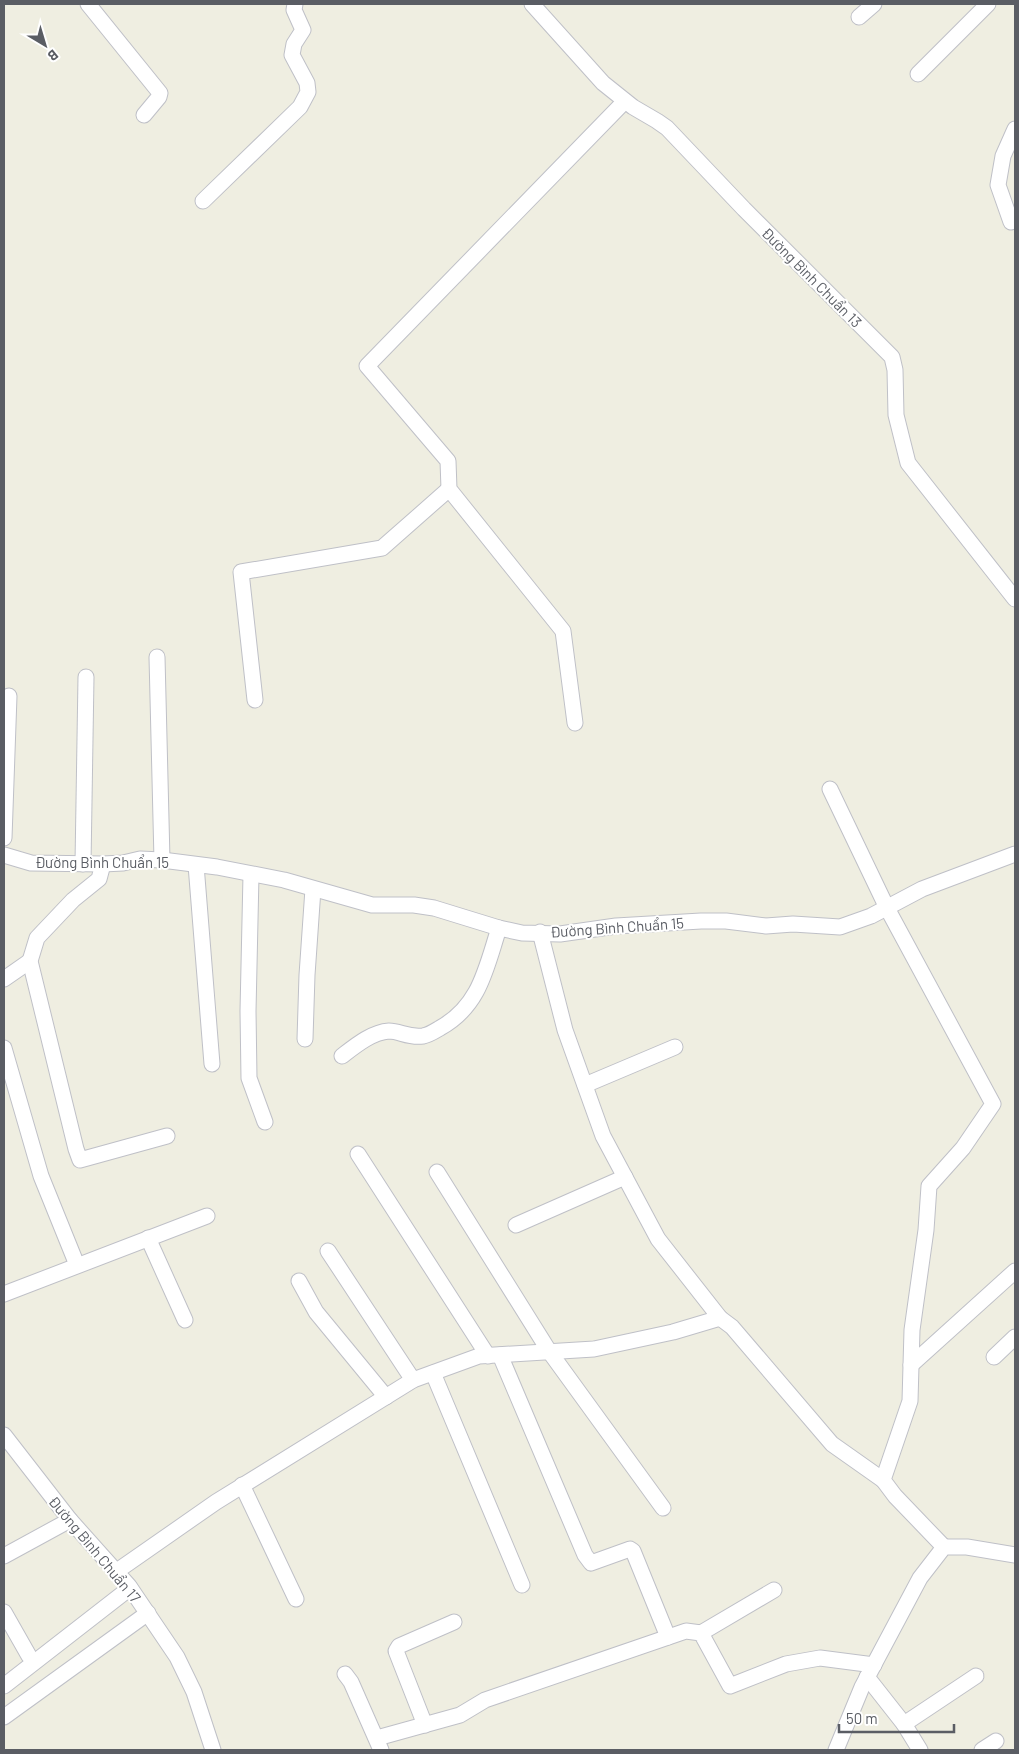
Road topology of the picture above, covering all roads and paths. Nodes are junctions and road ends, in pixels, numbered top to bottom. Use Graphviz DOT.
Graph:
graph roads {
  1 [pos="88,4"];
  2 [pos="295,4"];
  3 [pos="532,4"];
  4 [pos="874,4"];
  5 [pos="988,4"];
  6 [pos="860,17"];
  7 [pos="918,74"];
  8 [pos="625,101"];
  9 [pos="144,115"];
  10 [pos="1015,129"];
  11 [pos="203,201"];
  12 [pos="1011,222"];
  13 [pos="449,489"];
  14 [pos="1015,599"];
  15 [pos="157,656"];
  16 [pos="86,678"];
  17 [pos="9,696"];
  18 [pos="255,700"];
  19 [pos="575,723"];
  20 [pos="830,789"];
  21 [pos="4,838"];
  22 [pos="1015,854"];
  23 [pos="4,855"];
  24 [pos="162,860"];
  25 [pos="83,864"];
  26 [pos="103,864"];
  27 [pos="196,865"];
  28 [pos="251,875"];
  29 [pos="313,889"];
  30 [pos="888,908"];
  31 [pos="499,928"];
  32 [pos="540,932"];
  33 [pos="30,961"];
  34 [pos="4,979"];
  35 [pos="305,1039"];
  36 [pos="675,1047"];
  37 [pos="4,1048"];
  38 [pos="342,1056"];
  39 [pos="212,1064"];
  40 [pos="585,1085"];
  41 [pos="265,1122"];
  42 [pos="167,1136"];
  43 [pos="358,1154"];
  44 [pos="437,1172"];
  45 [pos="625,1177"];
  46 [pos="207,1216"];
  47 [pos="516,1225"];
  48 [pos="148,1238"];
  49 [pos="328,1251"];
  50 [pos="77,1265"];
  51 [pos="1015,1271"];
  52 [pos="300,1281"];
  53 [pos="4,1294"];
  54 [pos="720,1318"];
  55 [pos="184,1320"];
  56 [pos="1015,1337"];
  57 [pos="549,1351"];
  58 [pos="494,1355"];
  59 [pos="994,1357"];
  60 [pos="911,1365"];
  61 [pos="433,1373"];
  62 [pos="413,1380"];
  63 [pos="386,1397"];
  64 [pos="4,1435"];
  65 [pos="883,1480"];
  66 [pos="242,1486"];
  67 [pos="663,1508"];
  68 [pos="70,1520"];
  69 [pos="944,1546"];
  70 [pos="1015,1555"];
  71 [pos="4,1556"];
  72 [pos="116,1571"];
  73 [pos="522,1586"];
  74 [pos="130,1588"];
  75 [pos="774,1590"];
  76 [pos="296,1599"];
  77 [pos="4,1612"];
  78 [pos="148,1613"];
  79 [pos="454,1622"];
  80 [pos="701,1633"];
  81 [pos="668,1637"];
  82 [pos="29,1656"];
  83 [pos="871,1671"];
  84 [pos="345,1674"];
  85 [pos="976,1676"];
  86 [pos="4,1686"];
  87 [pos="4,1717"];
  88 [pos="904,1724"];
  89 [pos="425,1725"];
  90 [pos="996,1741"];
  91 [pos="379,1744"];
  92 [pos="213,1750"];
  93 [pos="836,1750"];
  94 [pos="920,1750"];
  95 [pos="982,1750"];
  1 -- 9 [label="street"];
  2 -- 11 [label="street"];
  3 -- 8 [label="street, Đường Bình Chuẩn 13"];
  4 -- 6 [label="street"];
  5 -- 7 [label="street"];
  8 -- 13 [label="street"];
  8 -- 14 [label="street, Đường Bình Chuẩn 13"];
  10 -- 12 [label="street"];
  13 -- 18 [label="street"];
  13 -- 19 [label="street"];
  15 -- 24 [label="street"];
  16 -- 25 [label="street"];
  17 -- 21 [label="street"];
  20 -- 30 [label="street"];
  22 -- 30 [label="street, Đường Bình Chuẩn 15"];
  23 -- 25 [label="street, Đường Bình Chuẩn 15"];
  24 -- 26 [label="street, Đường Bình Chuẩn 15"];
  24 -- 27 [label="street, Đường Bình Chuẩn 15"];
  25 -- 26 [label="street, Đường Bình Chuẩn 15"];
  26 -- 33 [label="street"];
  27 -- 28 [label="street, Đường Bình Chuẩn 15"];
  27 -- 39 [label="street"];
  28 -- 29 [label="street, Đường Bình Chuẩn 15"];
  28 -- 41 [label="street"];
  29 -- 31 [label="street, Đường Bình Chuẩn 15"];
  29 -- 35 [label="street"];
  30 -- 32 [label="street, Đường Bình Chuẩn 15"];
  30 -- 60 [label="street"];
  31 -- 32 [label="street, Đường Bình Chuẩn 15"];
  31 -- 38 [label="street"];
  32 -- 40 [label="street"];
  33 -- 34 [label="street"];
  33 -- 42 [label="street"];
  36 -- 40 [label="street"];
  37 -- 50 [label="street"];
  40 -- 45 [label="street"];
  43 -- 58 [label="street"];
  44 -- 57 [label="street"];
  45 -- 47 [label="street"];
  45 -- 54 [label="street"];
  46 -- 48 [label="street"];
  48 -- 50 [label="street"];
  48 -- 55 [label="street"];
  49 -- 62 [label="street"];
  50 -- 53 [label="street"];
  51 -- 60 [label="street"];
  52 -- 63 [label="street"];
  54 -- 57 [label="street"];
  54 -- 65 [label="street"];
  56 -- 59 [label="street"];
  57 -- 58 [label="street"];
  57 -- 67 [label="street"];
  58 -- 61 [label="street"];
  58 -- 81 [label="street"];
  60 -- 65 [label="street"];
  61 -- 62 [label="street"];
  61 -- 73 [label="street"];
  62 -- 63 [label="street"];
  63 -- 66 [label="street"];
  64 -- 68 [label="street, Đường Bình Chuẩn 17"];
  65 -- 69 [label="street"];
  66 -- 72 [label="street"];
  66 -- 76 [label="street"];
  68 -- 71 [label="street"];
  68 -- 72 [label="street, Đường Bình Chuẩn 17"];
  69 -- 70 [label="street"];
  69 -- 83 [label="street"];
  72 -- 74 [label="street, Đường Bình Chuẩn 17"];
  74 -- 78 [label="street, Đường Bình Chuẩn 17"];
  74 -- 86 [label="street"];
  75 -- 80 [label="street"];
  77 -- 82 [label="street"];
  78 -- 87 [label="street"];
  78 -- 92 [label="street, Đường Bình Chuẩn 17"];
  79 -- 89 [label="street"];
  80 -- 81 [label="street"];
  80 -- 83 [label="street"];
  81 -- 89 [label="street"];
  83 -- 88 [label="street"];
  83 -- 93 [label="street"];
  84 -- 91 [label="street"];
  85 -- 88 [label="street"];
  88 -- 94 [label="street"];
  89 -- 91 [label="street"];
  90 -- 95 [label="street"];
}
